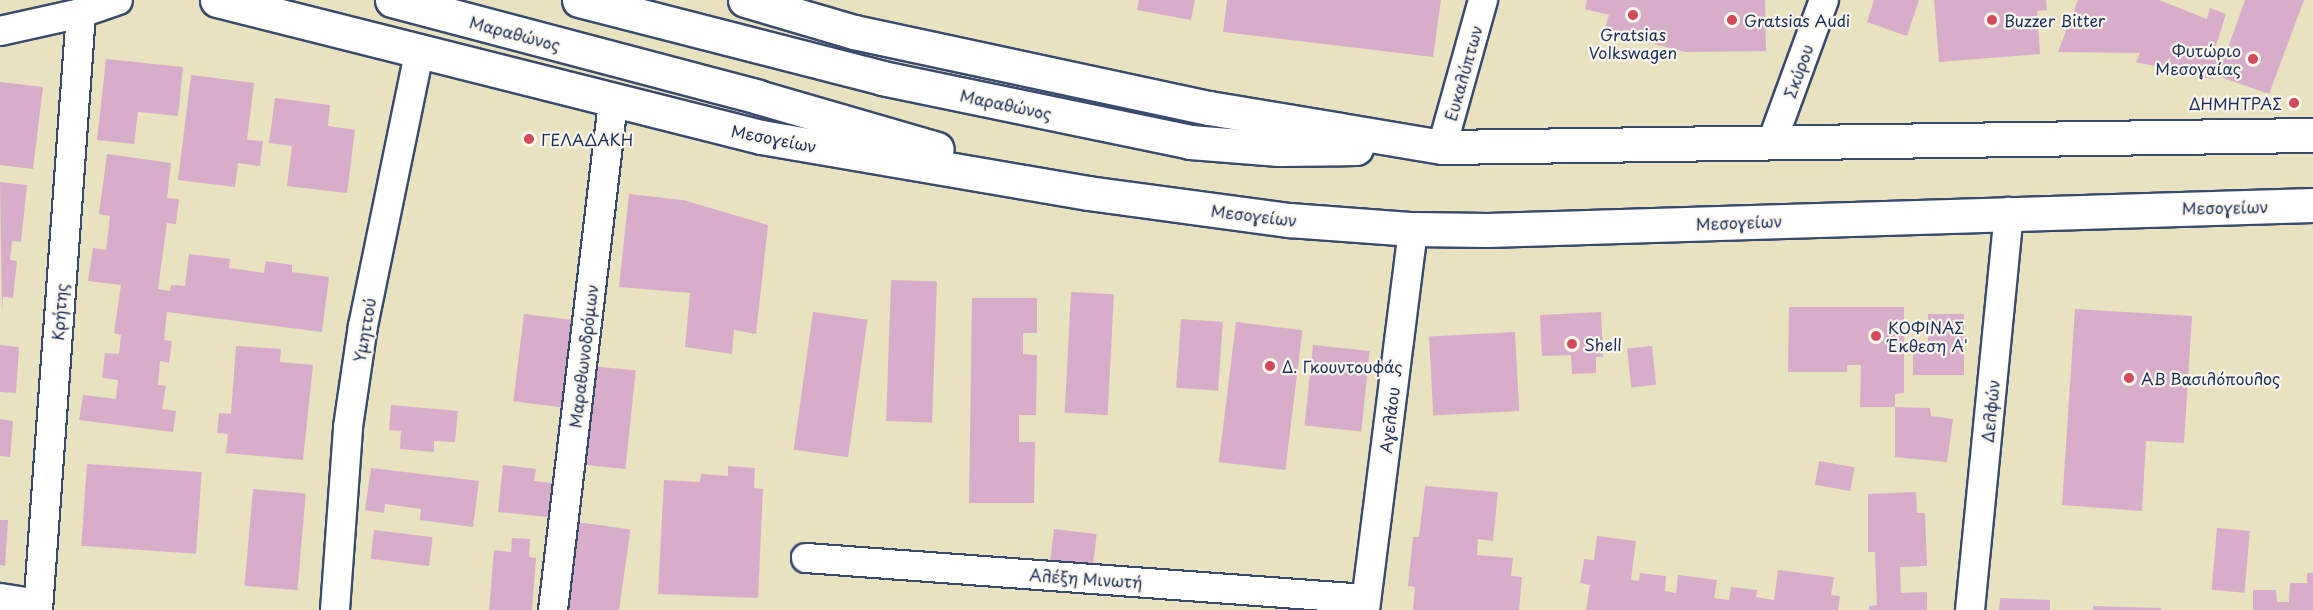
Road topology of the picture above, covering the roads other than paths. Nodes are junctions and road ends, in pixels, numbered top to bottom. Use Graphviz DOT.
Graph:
graph roads {
  1 [pos="118,0"];
  2 [pos="217,0"];
  3 [pos="392,0"];
  4 [pos="579,0"];
  5 [pos="746,0"];
  6 [pos="1484,0"];
  7 [pos="1824,0"];
  8 [pos="81,14"];
  9 [pos="0,31"];
  10 [pos="419,53"];
  11 [pos="613,102"];
  12 [pos="2313,135"];
  13 [pos="1772,142"];
  14 [pos="1442,147"];
  15 [pos="1088,193"];
  16 [pos="2313,205"];
  17 [pos="2010,212"];
  18 [pos="1413,229"];
  19 [pos="806,558"];
  20 [pos="0,598"];
  21 [pos="1366,604"];
  22 [pos="38,607"];
  23 [pos="335,610"];
  24 [pos="553,610"];
  25 [pos="1970,610"];
  1 -- 8 [label="street"];
  2 -- 10 [label="main road, Μεσογείων"];
  3 -- 15 [label="main road, Μαραθώνος"];
  4 -- 14 [label="main road, Μαραθώνος"];
  5 -- 14 [label="main road"];
  6 -- 14 [label="street, Ευκαλύπτων"];
  7 -- 13 [label="street, Σκύρου"];
  8 -- 9 [label="street"];
  8 -- 22 [label="street, Κρήτης"];
  10 -- 11 [label="main road, Μεσογείων"];
  10 -- 23 [label="street, Υμηττού"];
  11 -- 15 [label="main road, Μεσογείων"];
  11 -- 24 [label="street, Μαραθωνοδρόμων"];
  12 -- 13 [label="main road"];
  13 -- 14 [label="main road"];
  15 -- 18 [label="main road, Μεσογείων"];
  16 -- 17 [label="main road, Μεσογείων"];
  17 -- 18 [label="main road, Μεσογείων"];
  17 -- 25 [label="street, Δελφών"];
  18 -- 21 [label="street, Αγελάου"];
  19 -- 21 [label="street, Αλέξη Μινωτή"];
  20 -- 22 [label="street"];
}
